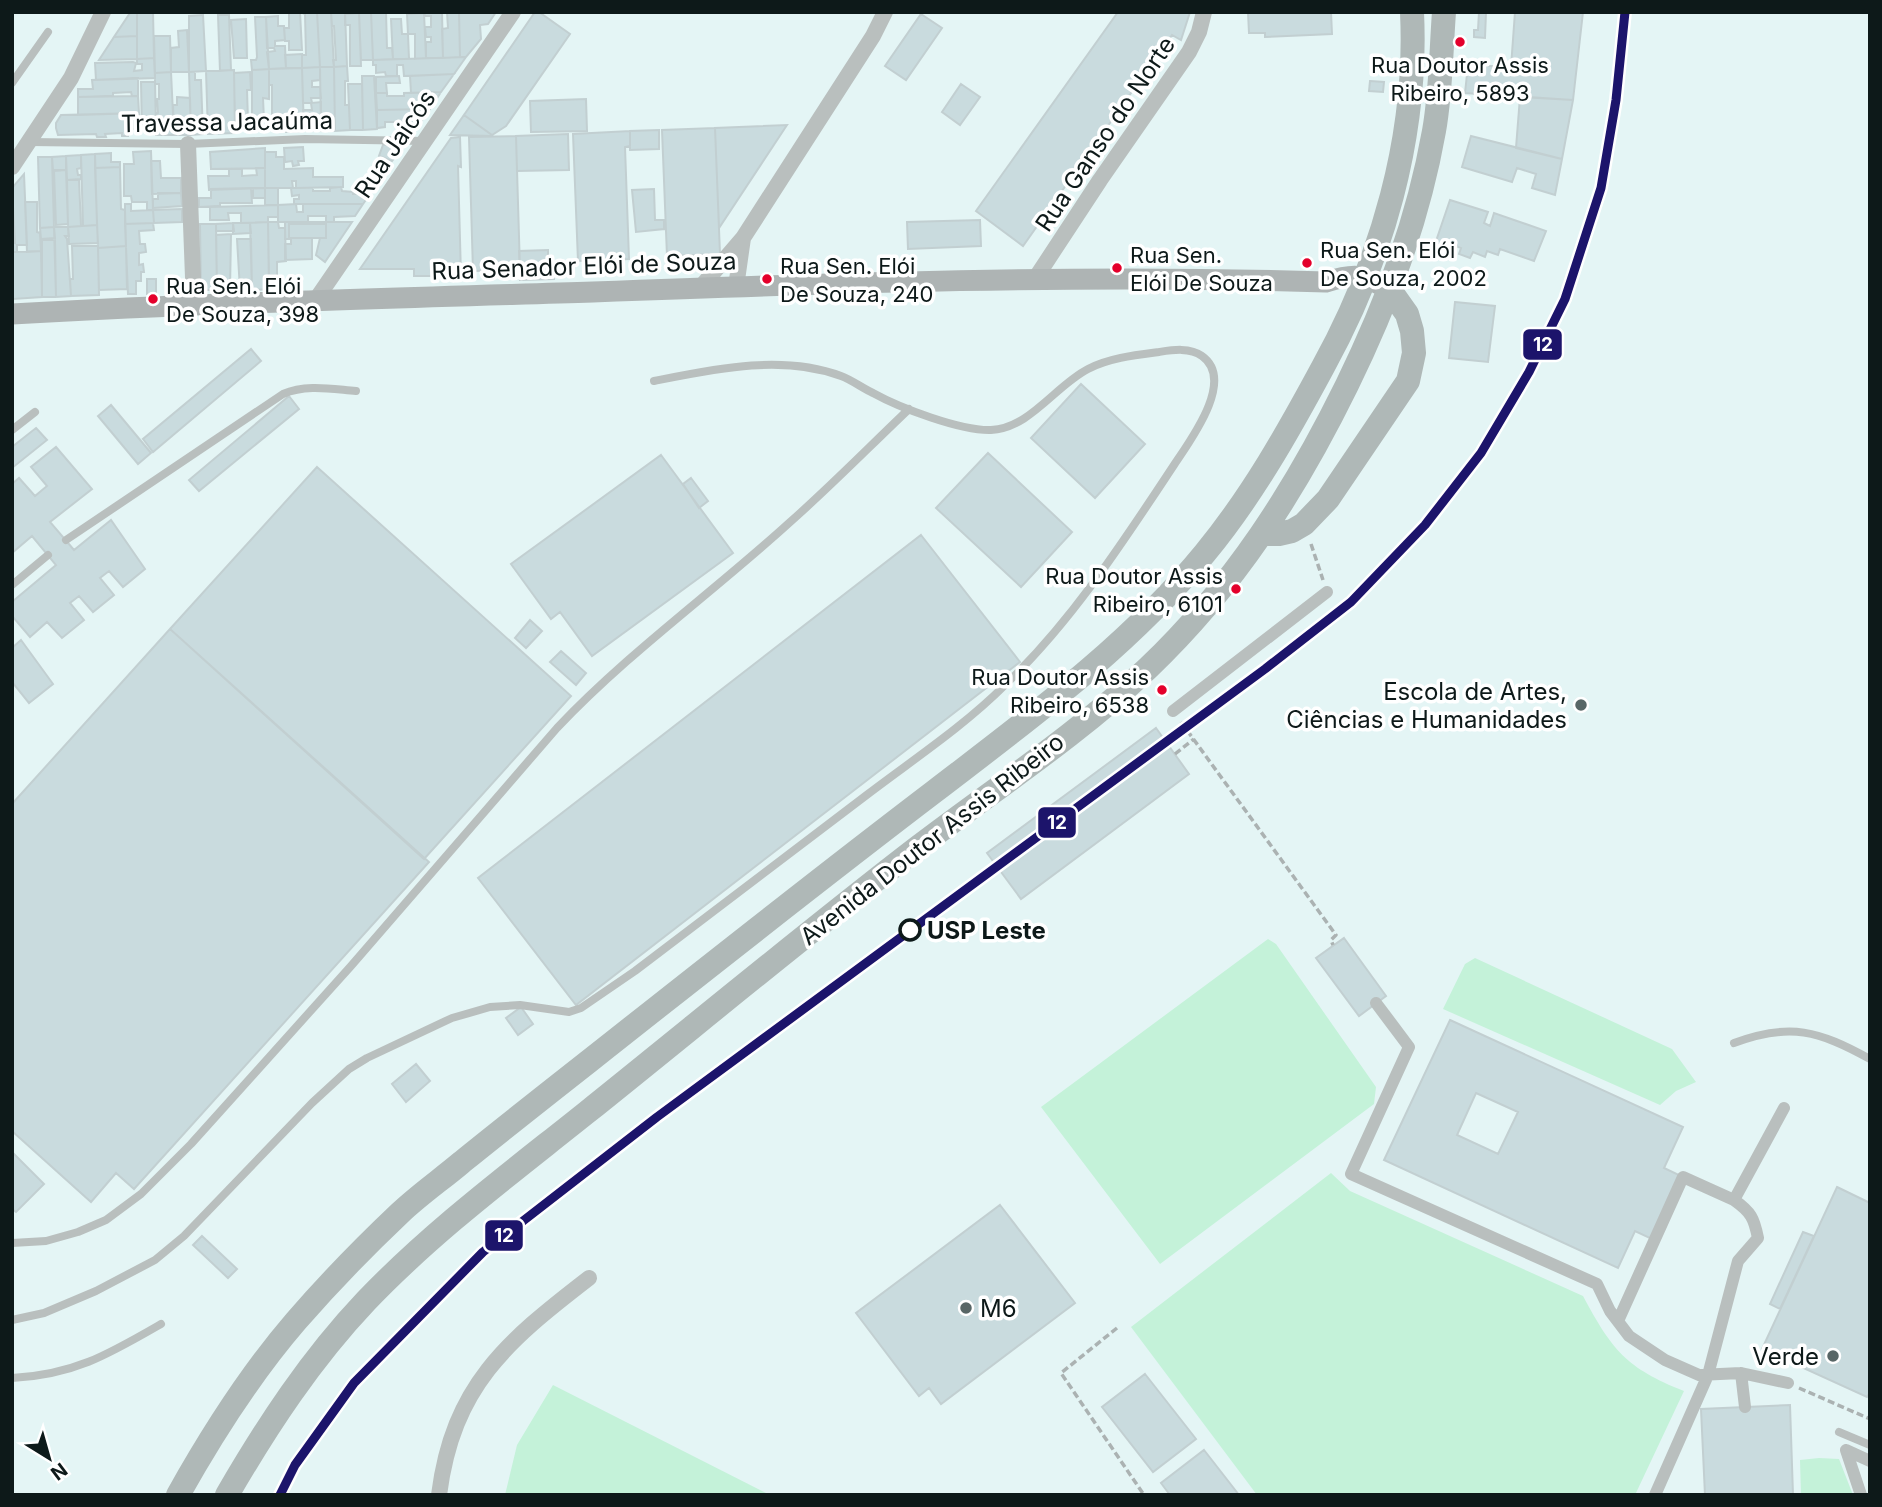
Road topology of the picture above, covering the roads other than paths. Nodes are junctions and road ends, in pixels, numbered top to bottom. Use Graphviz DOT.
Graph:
graph roads {
  1 [pos="103,12"];
  2 [pos="513,12"];
  3 [pos="884,12"];
  4 [pos="1204,12"];
  5 [pos="1412,12"];
  6 [pos="1444,12"];
  7 [pos="48,32"];
  8 [pos="1381,67"];
  9 [pos="1411,69"];
  10 [pos="14,76"];
  11 [pos="424,141"];
  12 [pos="30,142"];
  13 [pos="188,144"];
  14 [pos="12,167"];
  15 [pos="743,238"];
  16 [pos="1365,276"];
  17 [pos="1035,279"];
  18 [pos="1326,282"];
  19 [pos="736,287"];
  20 [pos="700,288"];
  21 [pos="1391,290"];
  22 [pos="315,301"];
  23 [pos="194,304"];
  24 [pos="1353,308"];
  25 [pos="12,314"];
  26 [pos="654,381"];
  27 [pos="356,390"];
  28 [pos="909,409"];
  29 [pos="35,412"];
  30 [pos="12,430"];
  31 [pos="1253,489"];
  32 [pos="1264,534"];
  33 [pos="66,540"];
  34 [pos="48,555"];
  35 [pos="12,585"];
  36 [pos="1327,592"];
  37 [pos="1173,712"];
  38 [pos="1376,1003"];
  39 [pos="1734,1043"];
  40 [pos="1870,1059"];
  41 [pos="1784,1108"];
  42 [pos="1734,1200"];
  43 [pos="12,1243"];
  44 [pos="589,1278"];
  45 [pos="12,1320"];
  46 [pos="1618,1321"];
  47 [pos="161,1324"];
  48 [pos="1741,1373"];
  49 [pos="1708,1375"];
  50 [pos="12,1378"];
  51 [pos="1788,1383"];
  52 [pos="1745,1407"];
  53 [pos="1839,1432"];
  54 [pos="1870,1445"];
  55 [pos="1870,1461"];
  56 [pos="178,1495"];
  57 [pos="227,1495"];
  58 [pos="439,1495"];
  59 [pos="1655,1495"];
  60 [pos="1861,1495"];
  1 -- 12 [label="street"];
  2 -- 11 [label="street, Rua Jaicós"];
  3 -- 15 [label="street"];
  4 -- 17 [label="street, Rua Ganso do Norte"];
  5 -- 9 [label="main road"];
  6 -- 21 [label="main road, Avenida Doutor Assis Ribeiro"];
  7 -- 10 [label="lane"];
  8 -- 9 [label="lane"];
  9 -- 16 [label="main road"];
  11 -- 13 [label="lane, Travessa Jacaúma"];
  11 -- 22 [label="street, Rua Jaicós"];
  12 -- 13 [label="lane, Travessa Jacaúma"];
  12 -- 14 [label="street"];
  13 -- 23 [label="street"];
  15 -- 19 [label="street"];
  15 -- 20 [label="street"];
  16 -- 18 [label="main road, Rua Senador Elói de Souza"];
  16 -- 21 [label="main road"];
  16 -- 24 [label="main road"];
  17 -- 18 [label="main road, Rua Senador Elói de Souza"];
  17 -- 19 [label="main road, Rua Senador Elói de Souza"];
  18 -- 24 [label="main road"];
  19 -- 20 [label="main road, Rua Senador Elói de Souza"];
  20 -- 22 [label="main road, Rua Senador Elói de Souza"];
  21 -- 32 [label="main road, Avenida Doutor Assis Ribeiro"];
  21 -- 32 [label="main road"];
  22 -- 23 [label="main road, Rua Senador Elói de Souza"];
  23 -- 25 [label="main road, Rua Senador Elói de Souza"];
  24 -- 31 [label="main road"];
  26 -- 28 [label="lane"];
  27 -- 33 [label="lane"];
  28 -- 43 [label="lane"];
  28 -- 45 [label="lane"];
  29 -- 30 [label="lane"];
  31 -- 32 [label="main road"];
  31 -- 56 [label="main road, Avenida Doutor Assis Ribeiro"];
  32 -- 57 [label="main road, Avenida Doutor Assis Ribeiro"];
  34 -- 35 [label="lane"];
  36 -- 37 [label="street"];
  38 -- 46 [label="street"];
  39 -- 40 [label="lane"];
  41 -- 42 [label="street"];
  42 -- 46 [label="street"];
  42 -- 49 [label="street"];
  44 -- 58 [label="street"];
  46 -- 49 [label="street"];
  47 -- 50 [label="lane"];
  48 -- 49 [label="street"];
  48 -- 51 [label="street"];
  48 -- 52 [label="street"];
  49 -- 59 [label="street"];
  53 -- 54 [label="lane"];
  55 -- 60 [label="street"];
}
